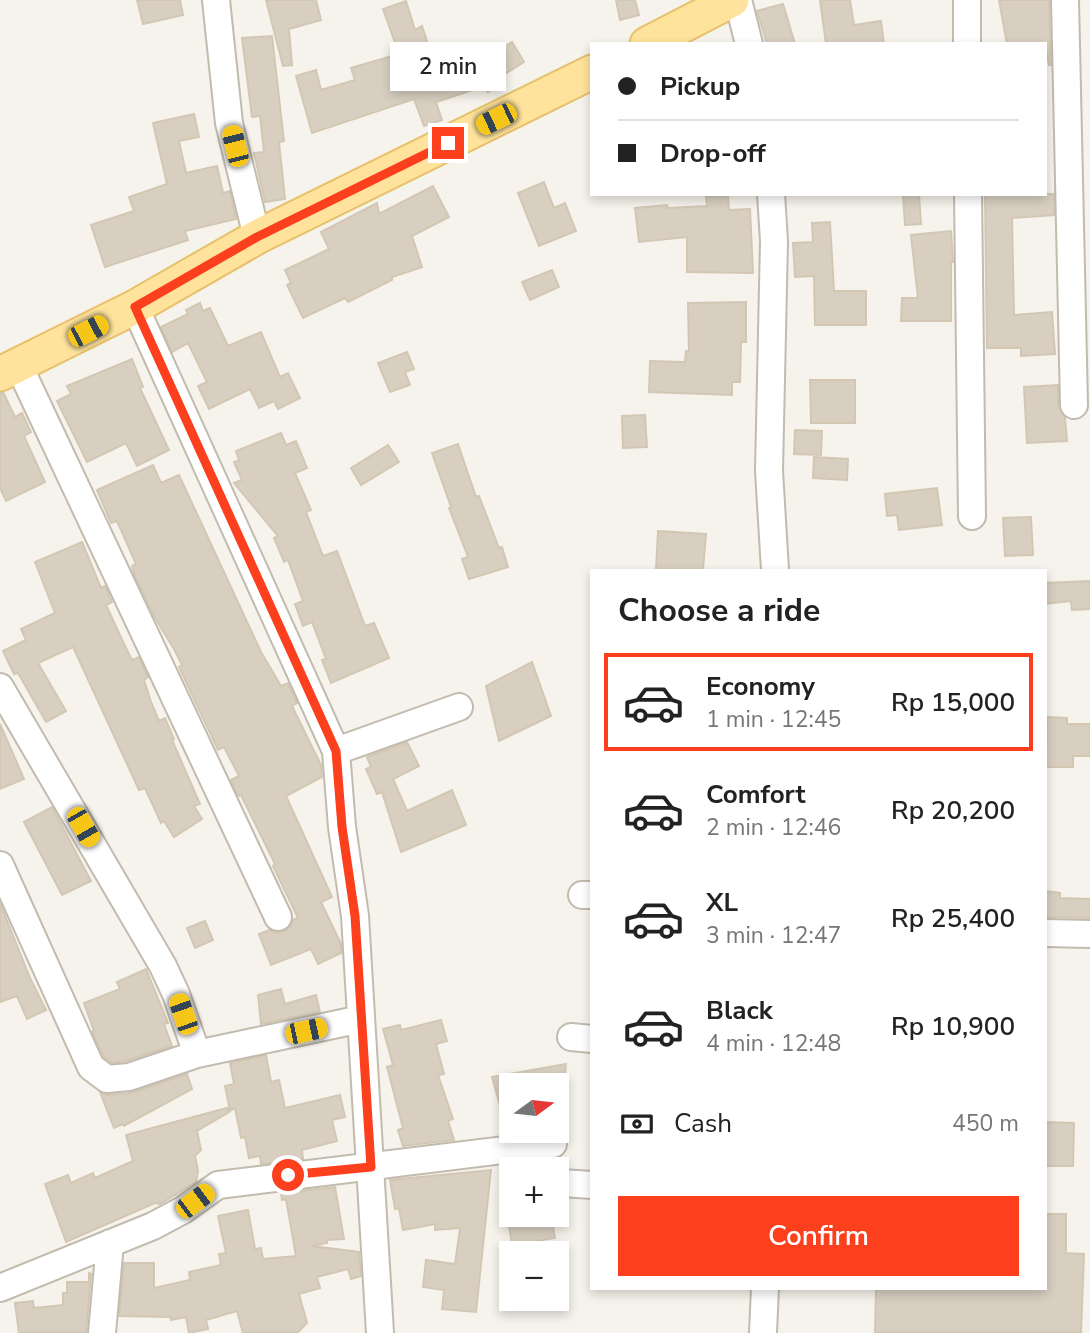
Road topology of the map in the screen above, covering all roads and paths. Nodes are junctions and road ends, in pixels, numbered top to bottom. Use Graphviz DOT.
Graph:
graph roads {
  1 [pos="216,0"];
  2 [pos="732,0"];
  3 [pos="738,0"];
  4 [pos="967,0"];
  5 [pos="1065,0"];
  6 [pos="688,11"];
  7 [pos="649,42"];
  8 [pos="748,42"];
  9 [pos="967,42"];
  10 [pos="590,73"];
  11 [pos="1080,158"];
  12 [pos="771,196"];
  13 [pos="968,196"];
  14 [pos="257,237"];
  15 [pos="135,307"];
  16 [pos="10,370"];
  17 [pos="1074,405"];
  18 [pos="972,516"];
  19 [pos="775,569"];
  20 [pos="0,687"];
  21 [pos="458,707"];
  22 [pos="336,751"];
  23 [pos="0,865"];
  24 [pos="278,917"];
  25 [pos="1047,933"];
  26 [pos="1090,934"];
  27 [pos="361,1019"];
  28 [pos="197,1054"];
  29 [pos="553,1144"];
  30 [pos="371,1167"];
  31 [pos="569,1184"];
  32 [pos="590,1185"];
  33 [pos="110,1243"];
  34 [pos="0,1288"];
  35 [pos="765,1290"];
  36 [pos="102,1333"];
  37 [pos="380,1333"];
  38 [pos="763,1333"];
  1 -- 14 [label="street"];
  2 -- 6 [label="main road"];
  3 -- 8 [label="street"];
  4 -- 9 [label="street"];
  5 -- 11 [label="street"];
  6 -- 7 [label="main road"];
  10 -- 14 [label="main road"];
  11 -- 17 [label="street"];
  12 -- 19 [label="street"];
  13 -- 18 [label="street"];
  14 -- 15 [label="main road"];
  15 -- 16 [label="main road"];
  15 -- 22 [label="street"];
  16 -- 24 [label="street"];
  20 -- 28 [label="street"];
  21 -- 22 [label="street"];
  22 -- 27 [label="street"];
  23 -- 28 [label="street"];
  25 -- 26 [label="street"];
  27 -- 28 [label="street"];
  27 -- 30 [label="street"];
  29 -- 30 [label="street"];
  30 -- 33 [label="street"];
  30 -- 37 [label="street"];
  31 -- 32 [label="street"];
  33 -- 34 [label="street"];
  33 -- 36 [label="street"];
  35 -- 38 [label="street"];
}
